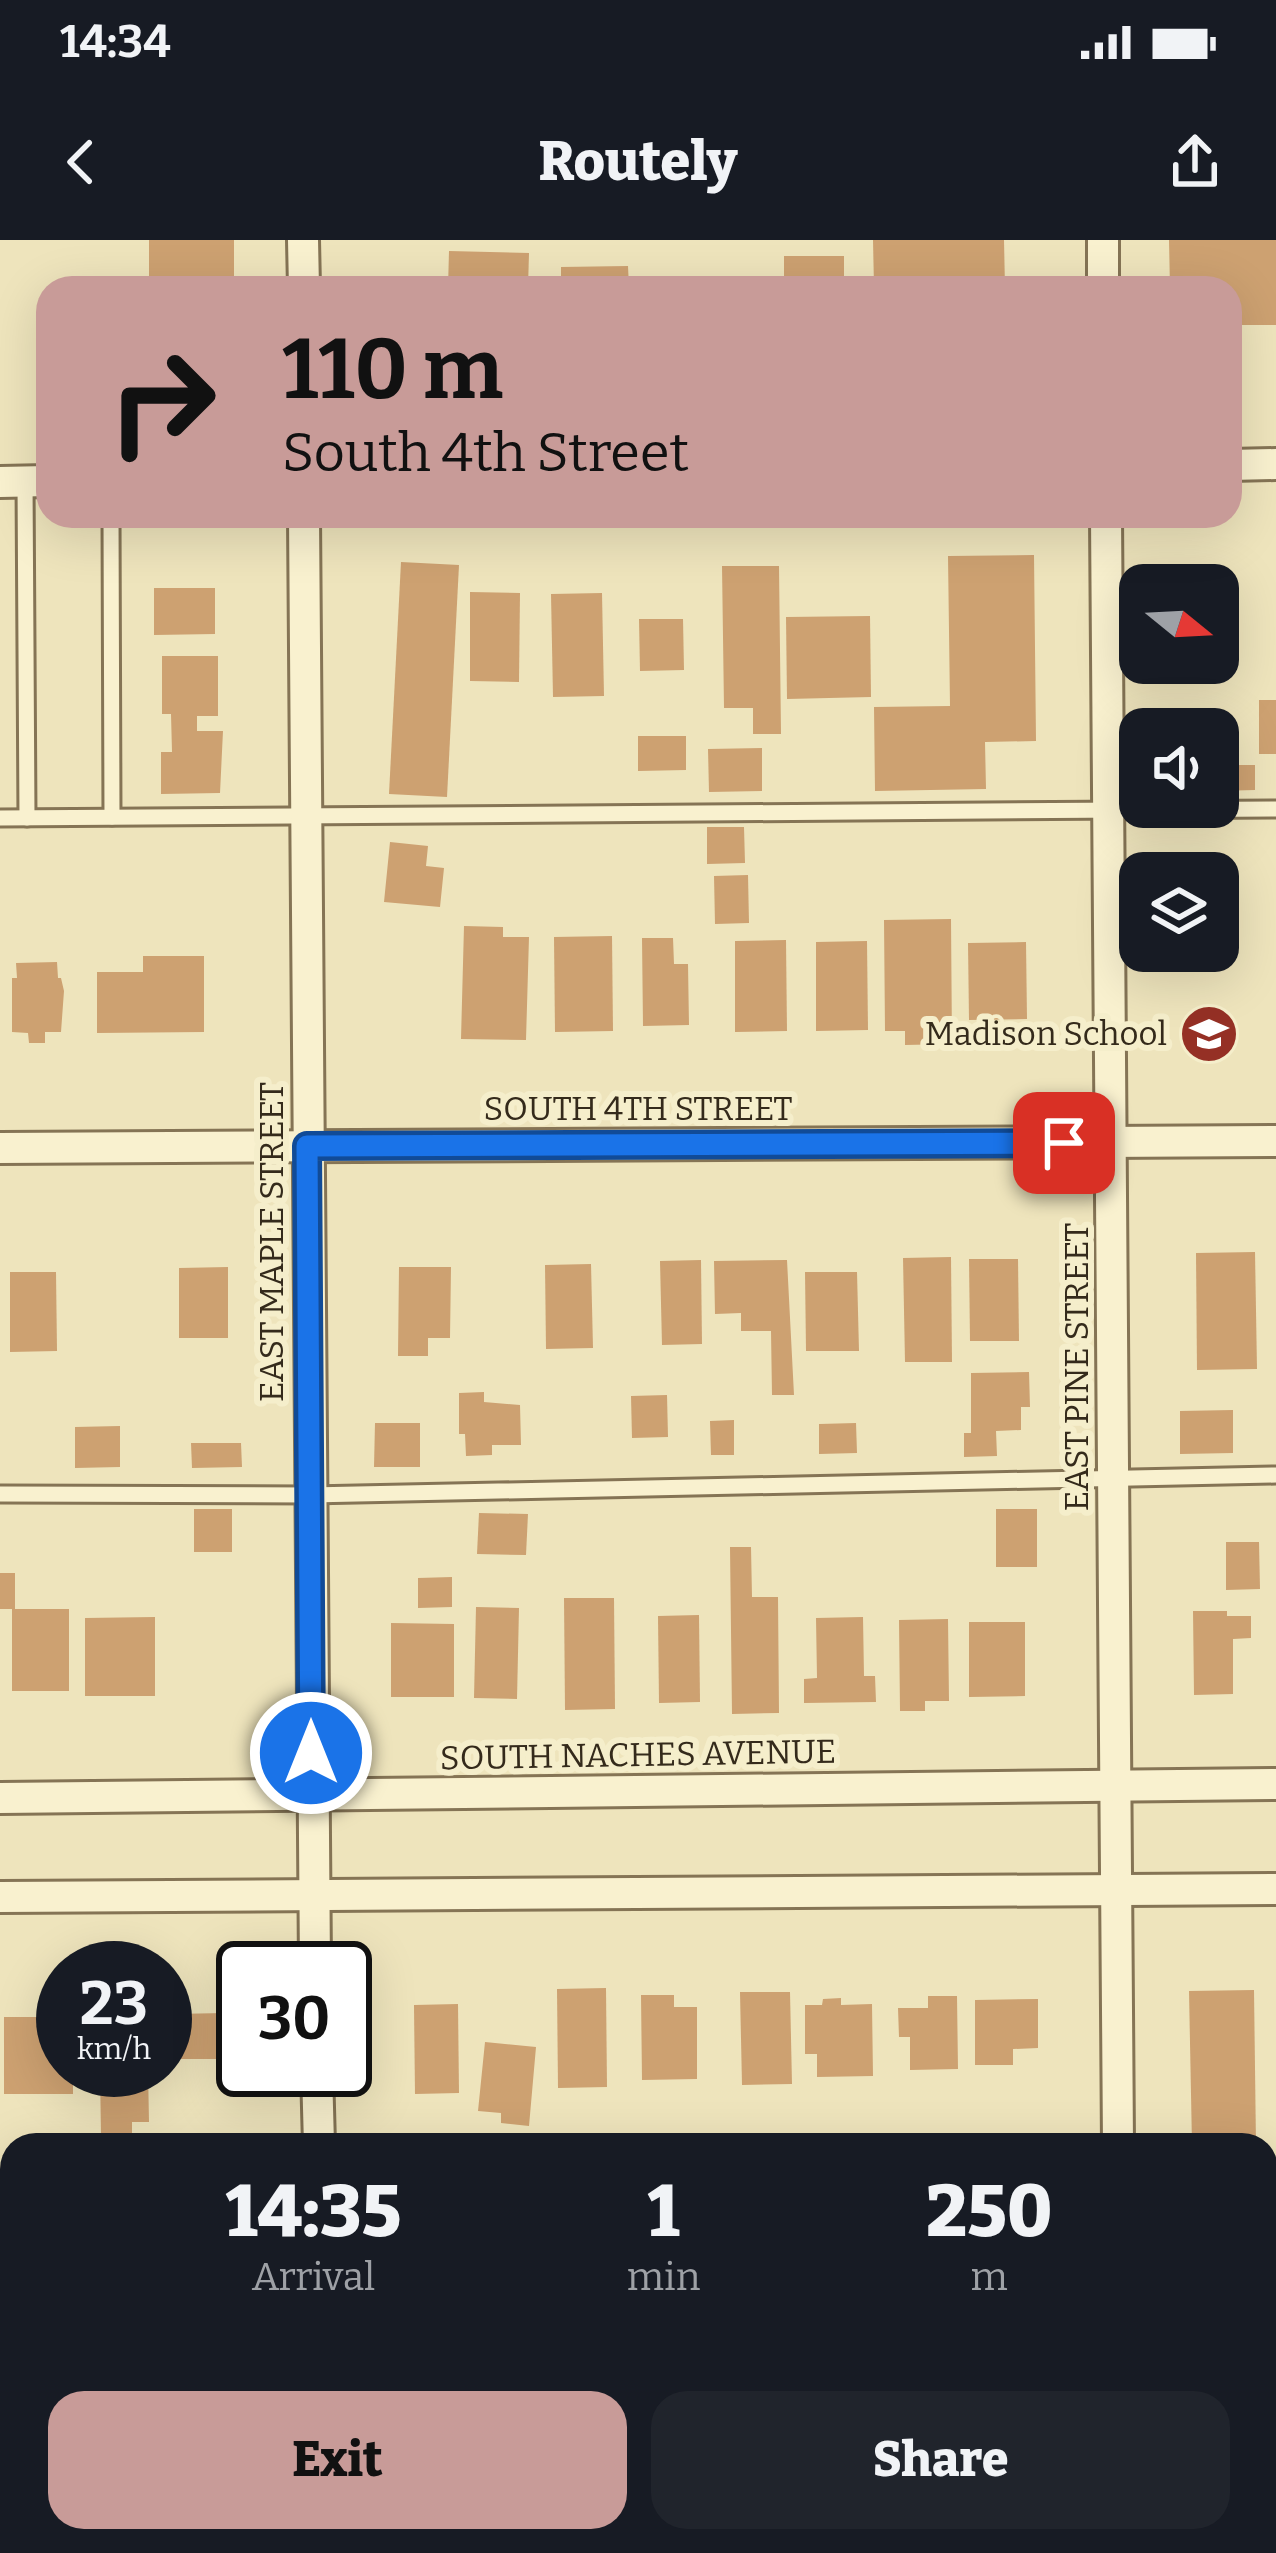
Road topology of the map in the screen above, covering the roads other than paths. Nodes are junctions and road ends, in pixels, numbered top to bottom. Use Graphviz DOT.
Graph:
graph roads {
  1 [pos="303,240"];
  2 [pos="1103,240"];
  3 [pos="304,276"];
  4 [pos="1103,276"];
  5 [pos="1276,464"];
  6 [pos="1242,465"];
  7 [pos="24,481"];
  8 [pos="111,528"];
  9 [pos="304,528"];
  10 [pos="1106,528"];
  11 [pos="1276,808"];
  12 [pos="1109,810"];
  13 [pos="306,815"];
  14 [pos="112,817"];
  15 [pos="0,818"];
  16 [pos="27,818"];
  17 [pos="1276,1141"];
  18 [pos="1112,1143"];
  19 [pos="307,1146"];
  20 [pos="0,1148"];
  21 [pos="1276,1475"];
  22 [pos="1114,1477"];
  23 [pos="0,1494"];
  24 [pos="310,1495"];
  25 [pos="1115,1784"];
  26 [pos="1276,1784"];
  27 [pos="311,1796"];
  28 [pos="0,1798"];
  29 [pos="1276,1889"];
  30 [pos="1115,1891"];
  31 [pos="0,1898"];
  32 [pos="314,1898"];
  33 [pos="315,1941"];
  34 [pos="318,2097"];
  35 [pos="319,2133"];
  36 [pos="1118,2133"];
  1 -- 3 [label="street"];
  2 -- 4 [label="street"];
  5 -- 6 [label="street"];
  7 -- 16 [label="lane"];
  8 -- 14 [label="lane"];
  9 -- 13 [label="street, EAST MAPLE STREET"];
  10 -- 12 [label="street, EAST PINE STREET"];
  11 -- 12 [label="lane"];
  12 -- 13 [label="lane"];
  12 -- 18 [label="street, EAST PINE STREET"];
  13 -- 14 [label="lane"];
  13 -- 19 [label="street, EAST MAPLE STREET"];
  14 -- 16 [label="lane"];
  15 -- 16 [label="lane"];
  17 -- 18 [label="street, SOUTH 4TH STREET"];
  18 -- 19 [label="street, SOUTH 4TH STREET"];
  18 -- 22 [label="street, EAST PINE STREET"];
  19 -- 20 [label="street, SOUTH 4TH STREET"];
  19 -- 24 [label="street, EAST MAPLE STREET"];
  21 -- 22 [label="lane"];
  22 -- 24 [label="lane"];
  22 -- 25 [label="street, EAST PINE STREET"];
  23 -- 24 [label="lane"];
  24 -- 27 [label="street, EAST MAPLE STREET"];
  25 -- 26 [label="street, SOUTH NACHES AVENUE"];
  25 -- 27 [label="street, SOUTH NACHES AVENUE"];
  25 -- 30 [label="street, EAST PINE STREET"];
  27 -- 28 [label="street, SOUTH NACHES AVENUE"];
  27 -- 32 [label="street, EAST MAPLE STREET"];
  29 -- 30 [label="street"];
  30 -- 32 [label="street"];
  30 -- 36 [label="street, EAST PINE STREET"];
  31 -- 32 [label="street"];
  32 -- 33 [label="street, EAST MAPLE STREET"];
  34 -- 35 [label="street"];
}
